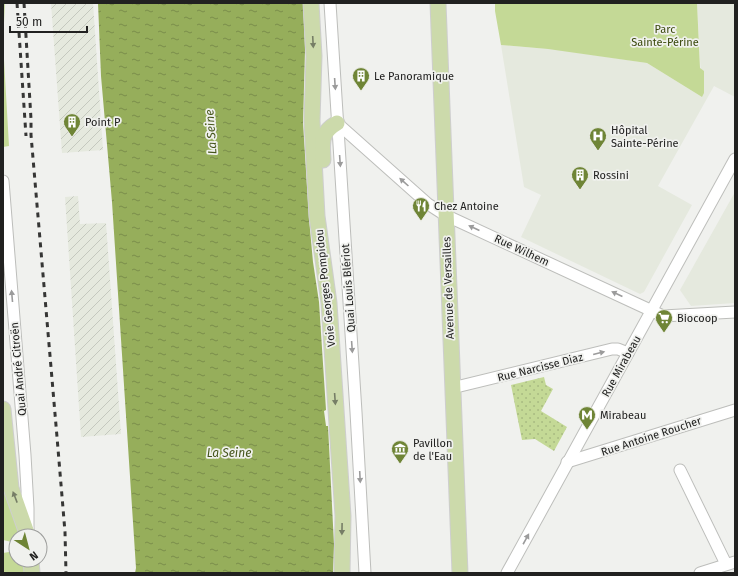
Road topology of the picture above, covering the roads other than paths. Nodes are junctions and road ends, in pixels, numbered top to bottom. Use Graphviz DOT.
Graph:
graph roads {
  1 [pos="311,3"];
  2 [pos="330,3"];
  3 [pos="438,3"];
  4 [pos="337,122"];
  5 [pos="735,159"];
  6 [pos="3,181"];
  7 [pos="445,215"];
  8 [pos="326,277"];
  9 [pos="653,310"];
  10 [pos="735,312"];
  11 [pos="628,353"];
  12 [pos="452,388"];
  13 [pos="3,409"];
  14 [pos="735,410"];
  15 [pos="567,462"];
  16 [pos="680,470"];
  17 [pos="25,528"];
  18 [pos="28,528"];
  19 [pos="731,563"];
  20 [pos="342,573"];
  21 [pos="365,573"];
  22 [pos="460,573"];
  23 [pos="507,573"];
  24 [pos="700,573"];
  1 -- 8 [label="main road, Voie Georges Pompidou, one-way"];
  2 -- 4 [label="street, Quai Louis Blériot, one-way"];
  3 -- 7 [label="main road, Avenue de Versailles"];
  7 -- 4 [label="street, Rue Wilhem, one-way"];
  4 -- 8 [label="main road"];
  4 -- 21 [label="street, Quai Louis Blériot, one-way"];
  5 -- 9 [label="street, Rue Mirabeau"];
  18 -- 6 [label="street, Quai André Citroën, one-way"];
  9 -- 7 [label="street, Rue Wilhem, one-way"];
  7 -- 12 [label="main road, Avenue de Versailles"];
  8 -- 20 [label="main road, Voie Georges Pompidou, one-way"];
  9 -- 10 [label="street, Rue Wilhem"];
  9 -- 11 [label="street, Rue Mirabeau"];
  12 -- 11 [label="street, Rue Narcisse Diaz, one-way"];
  11 -- 15 [label="street, Rue Mirabeau"];
  12 -- 22 [label="main road, Avenue de Versailles"];
  17 -- 13 [label="main road, Quai André Citroën, one-way"];
  14 -- 15 [label="street, Rue Antoine Roucher"];
  23 -- 15 [label="street, Rue Mirabeau, one-way"];
  16 -- 19 [label="street"];
  19 -- 24 [label="street"];
}
